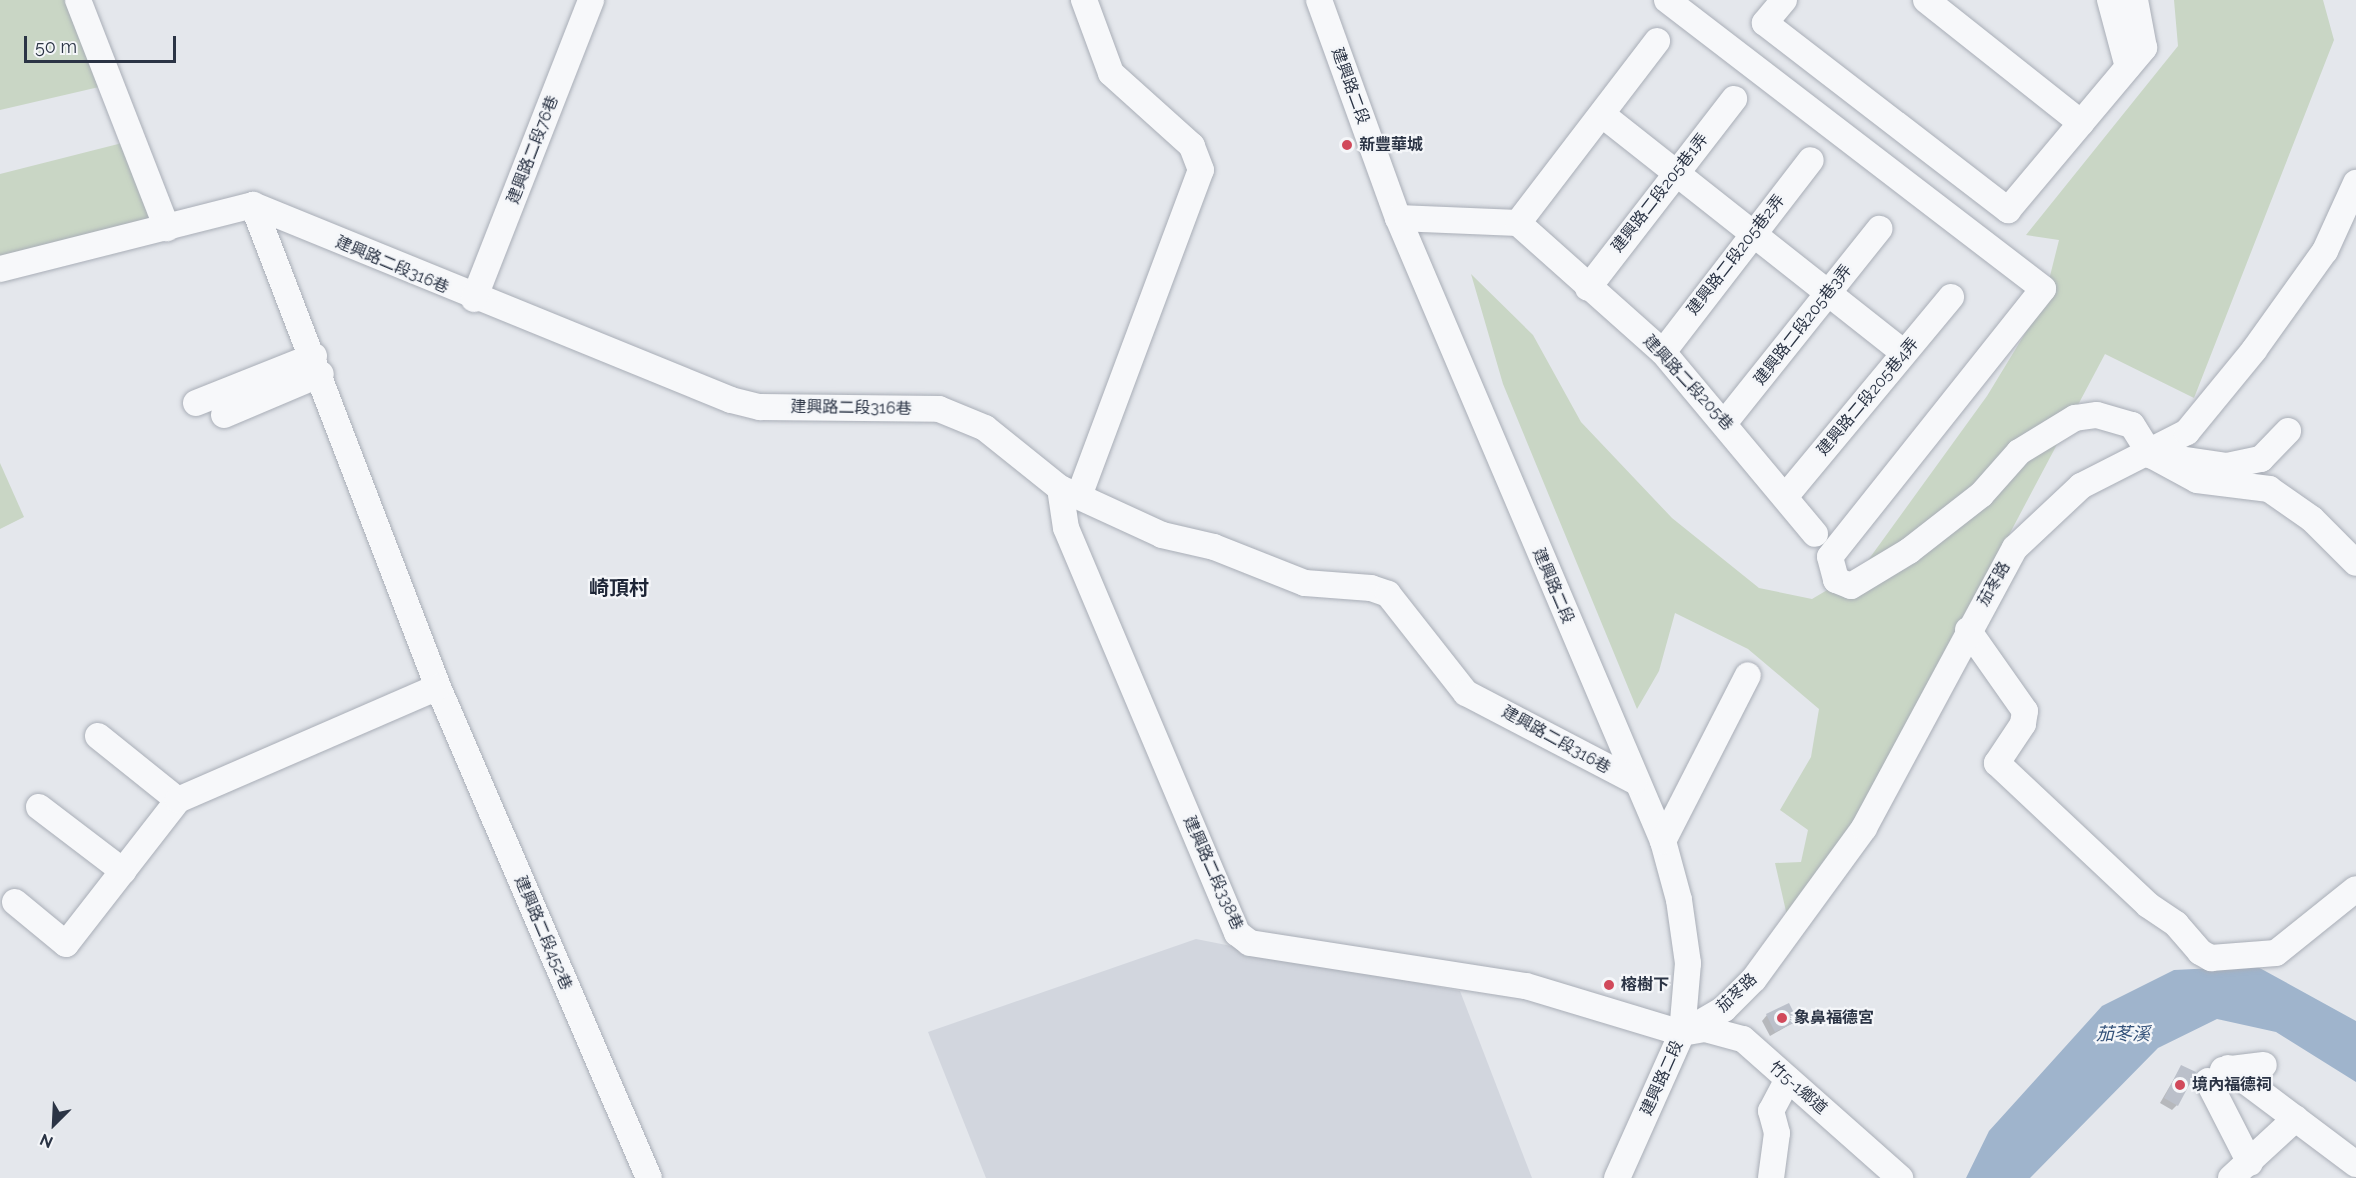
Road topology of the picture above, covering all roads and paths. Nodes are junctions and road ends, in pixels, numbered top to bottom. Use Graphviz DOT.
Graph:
graph roads {
  1 [pos="78,0"];
  2 [pos="591,0"];
  3 [pos="1084,0"];
  4 [pos="1319,0"];
  5 [pos="1666,0"];
  6 [pos="1784,0"];
  7 [pos="1926,0"];
  8 [pos="2110,0"];
  9 [pos="2135,0"];
  10 [pos="1657,41"];
  11 [pos="2128,67"];
  12 [pos="1734,99"];
  13 [pos="1604,116"];
  14 [pos="2081,123"];
  15 [pos="1811,160"];
  16 [pos="1675,172"];
  17 [pos="2356,183"];
  18 [pos="253,205"];
  19 [pos="1398,218"];
  20 [pos="1518,223"];
  21 [pos="167,228"];
  22 [pos="1879,229"];
  23 [pos="1750,232"];
  24 [pos="0,269"];
  25 [pos="1588,288"];
  26 [pos="1828,293"];
  27 [pos="1951,297"];
  28 [pos="474,300"];
  29 [pos="1663,352"];
  30 [pos="1904,353"];
  31 [pos="318,365"];
  32 [pos="196,403"];
  33 [pos="224,415"];
  34 [pos="1726,422"];
  35 [pos="2288,431"];
  36 [pos="2151,454"];
  37 [pos="1069,492"];
  38 [pos="1785,497"];
  39 [pos="1815,534"];
  40 [pos="2356,563"];
  41 [pos="1968,630"];
  42 [pos="1748,675"];
  43 [pos="438,687"];
  44 [pos="98,736"];
  45 [pos="1634,781"];
  46 [pos="178,800"];
  47 [pos="39,807"];
  48 [pos="1662,841"];
  49 [pos="123,871"];
  50 [pos="2356,889"];
  51 [pos="15,902"];
  52 [pos="1682,1033"];
  53 [pos="2264,1065"];
  54 [pos="1788,1079"];
  55 [pos="2212,1082"];
  56 [pos="2296,1118"];
  57 [pos="2356,1164"];
  58 [pos="2240,1171"];
  59 [pos="649,1178"];
  60 [pos="1617,1178"];
  61 [pos="1771,1178"];
  62 [pos="1900,1178"];
  1 -- 21 [label="street"];
  2 -- 28 [label="street, 建興路二段76巷"];
  3 -- 37 [label="street"];
  4 -- 19 [label="street, 建興路二段"];
  5 -- 36 [label="street"];
  6 -- 14 [label="street"];
  7 -- 14 [label="street"];
  8 -- 11 [label="street"];
  9 -- 11 [label="street"];
  10 -- 13 [label="street"];
  11 -- 14 [label="street"];
  12 -- 16 [label="street, 建興路二段205巷1弄"];
  13 -- 16 [label="street"];
  13 -- 20 [label="street"];
  15 -- 23 [label="street, 建興路二段205巷2弄"];
  16 -- 23 [label="street"];
  16 -- 25 [label="street, 建興路二段205巷1弄"];
  17 -- 36 [label="street, 茄苳路"];
  18 -- 21 [label="street"];
  18 -- 28 [label="street, 建興路二段316巷"];
  18 -- 31 [label="street, 建興路二段452巷"];
  19 -- 20 [label="street"];
  19 -- 45 [label="street, 建興路二段"];
  20 -- 25 [label="street, 建興路二段205巷"];
  21 -- 24 [label="street"];
  22 -- 26 [label="street, 建興路二段205巷3弄"];
  23 -- 26 [label="street"];
  23 -- 29 [label="street, 建興路二段205巷2弄"];
  25 -- 29 [label="street, 建興路二段205巷"];
  26 -- 30 [label="street"];
  26 -- 34 [label="street, 建興路二段205巷3弄"];
  27 -- 30 [label="street, 建興路二段205巷4弄"];
  28 -- 37 [label="street, 建興路二段316巷"];
  29 -- 34 [label="street, 建興路二段205巷"];
  30 -- 38 [label="street, 建興路二段205巷4弄"];
  31 -- 32 [label="street"];
  31 -- 33 [label="street"];
  31 -- 43 [label="street, 建興路二段452巷"];
  34 -- 38 [label="street, 建興路二段205巷"];
  35 -- 36 [label="street"];
  36 -- 40 [label="street"];
  36 -- 41 [label="street, 茄苳路"];
  37 -- 45 [label="street, 建興路二段316巷"];
  37 -- 52 [label="street, 建興路二段338巷"];
  38 -- 39 [label="street, 建興路二段205巷"];
  41 -- 50 [label="street"];
  41 -- 52 [label="street, 茄苳路"];
  42 -- 48 [label="street"];
  43 -- 46 [label="street"];
  43 -- 59 [label="street, 建興路二段452巷"];
  44 -- 46 [label="street"];
  45 -- 48 [label="street, 建興路二段"];
  46 -- 49 [label="street"];
  47 -- 49 [label="street"];
  48 -- 52 [label="street, 建興路二段"];
  49 -- 51 [label="street"];
  52 -- 54 [label="street, 竹5-1鄉道"];
  52 -- 60 [label="street, 建興路二段"];
  53 -- 55 [label="street"];
  54 -- 61 [label="street"];
  54 -- 62 [label="street, 竹5-1鄉道"];
  55 -- 56 [label="street"];
  55 -- 58 [label="street"];
  56 -- 57 [label="street"];
  56 -- 58 [label="street"];
}
